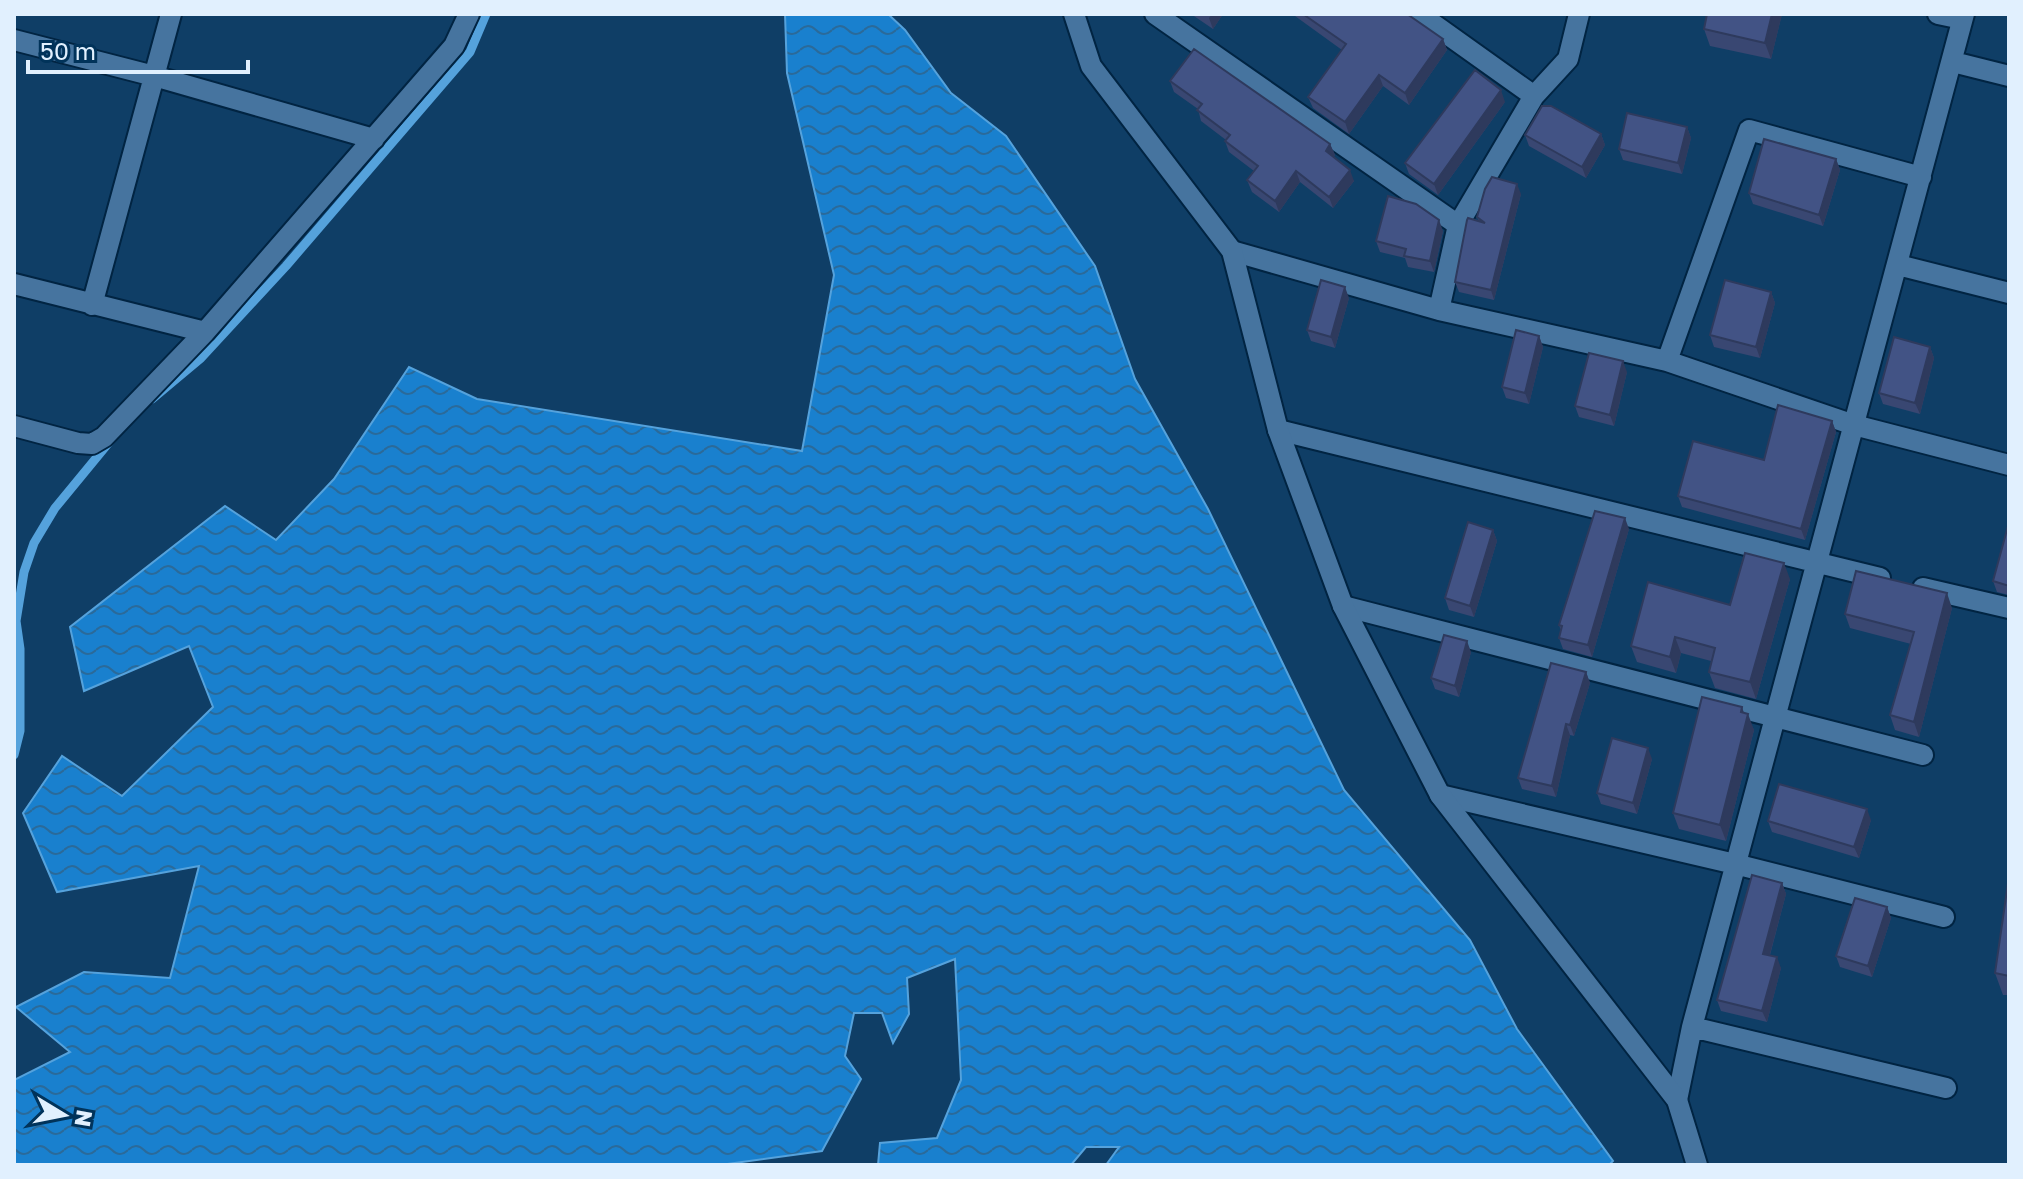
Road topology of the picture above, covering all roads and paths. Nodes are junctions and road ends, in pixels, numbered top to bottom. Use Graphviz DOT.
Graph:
graph roads {
  1 [pos="171,14"];
  2 [pos="469,14"];
  3 [pos="1074,14"];
  4 [pos="1155,14"];
  5 [pos="1419,14"];
  6 [pos="1579,14"];
  7 [pos="1938,14"];
  8 [pos="1963,16"];
  9 [pos="14,40"];
  10 [pos="1953,62"];
  11 [pos="154,76"];
  12 [pos="2009,76"];
  13 [pos="1534,96"];
  14 [pos="374,139"];
  15 [pos="1921,177"];
  16 [pos="1458,225"];
  17 [pos="1232,251"];
  18 [pos="1898,265"];
  19 [pos="14,284"];
  20 [pos="2009,293"];
  21 [pos="92,305"];
  22 [pos="1439,310"];
  23 [pos="205,332"];
  24 [pos="1667,361"];
  25 [pos="1854,425"];
  26 [pos="14,426"];
  27 [pos="1278,430"];
  28 [pos="2009,465"];
  29 [pos="1816,563"];
  30 [pos="1343,606"];
  31 [pos="2009,608"];
  32 [pos="1775,717"];
  33 [pos="1923,755"];
  34 [pos="1440,795"];
  35 [pos="1735,864"];
  36 [pos="1944,917"];
  37 [pos="1692,1027"];
  38 [pos="1946,1088"];
  39 [pos="1677,1100"];
  40 [pos="1697,1165"];
  1 -- 11 [label="street"];
  2 -- 14 [label="street"];
  3 -- 17 [label="street"];
  4 -- 16 [label="street"];
  5 -- 13 [label="street"];
  6 -- 13 [label="street"];
  7 -- 8 [label="street"];
  8 -- 10 [label="street"];
  9 -- 11 [label="street"];
  10 -- 12 [label="street"];
  10 -- 15 [label="street"];
  11 -- 14 [label="street"];
  11 -- 21 [label="street"];
  13 -- 16 [label="street"];
  14 -- 23 [label="street"];
  15 -- 18 [label="street"];
  15 -- 24 [label="street"];
  16 -- 22 [label="street"];
  17 -- 22 [label="street"];
  17 -- 27 [label="street"];
  18 -- 20 [label="street"];
  18 -- 25 [label="street"];
  19 -- 21 [label="street"];
  21 -- 23 [label="street"];
  22 -- 24 [label="street"];
  23 -- 26 [label="street"];
  24 -- 25 [label="street"];
  25 -- 28 [label="street"];
  25 -- 29 [label="street"];
  27 -- 29 [label="street"];
  27 -- 30 [label="street"];
  29 -- 31 [label="street"];
  29 -- 32 [label="street"];
  30 -- 32 [label="street"];
  30 -- 34 [label="street"];
  32 -- 33 [label="street"];
  32 -- 35 [label="street"];
  34 -- 35 [label="street"];
  34 -- 39 [label="street"];
  35 -- 36 [label="street"];
  35 -- 37 [label="street"];
  37 -- 38 [label="street"];
  37 -- 39 [label="street"];
  39 -- 40 [label="street"];
}
